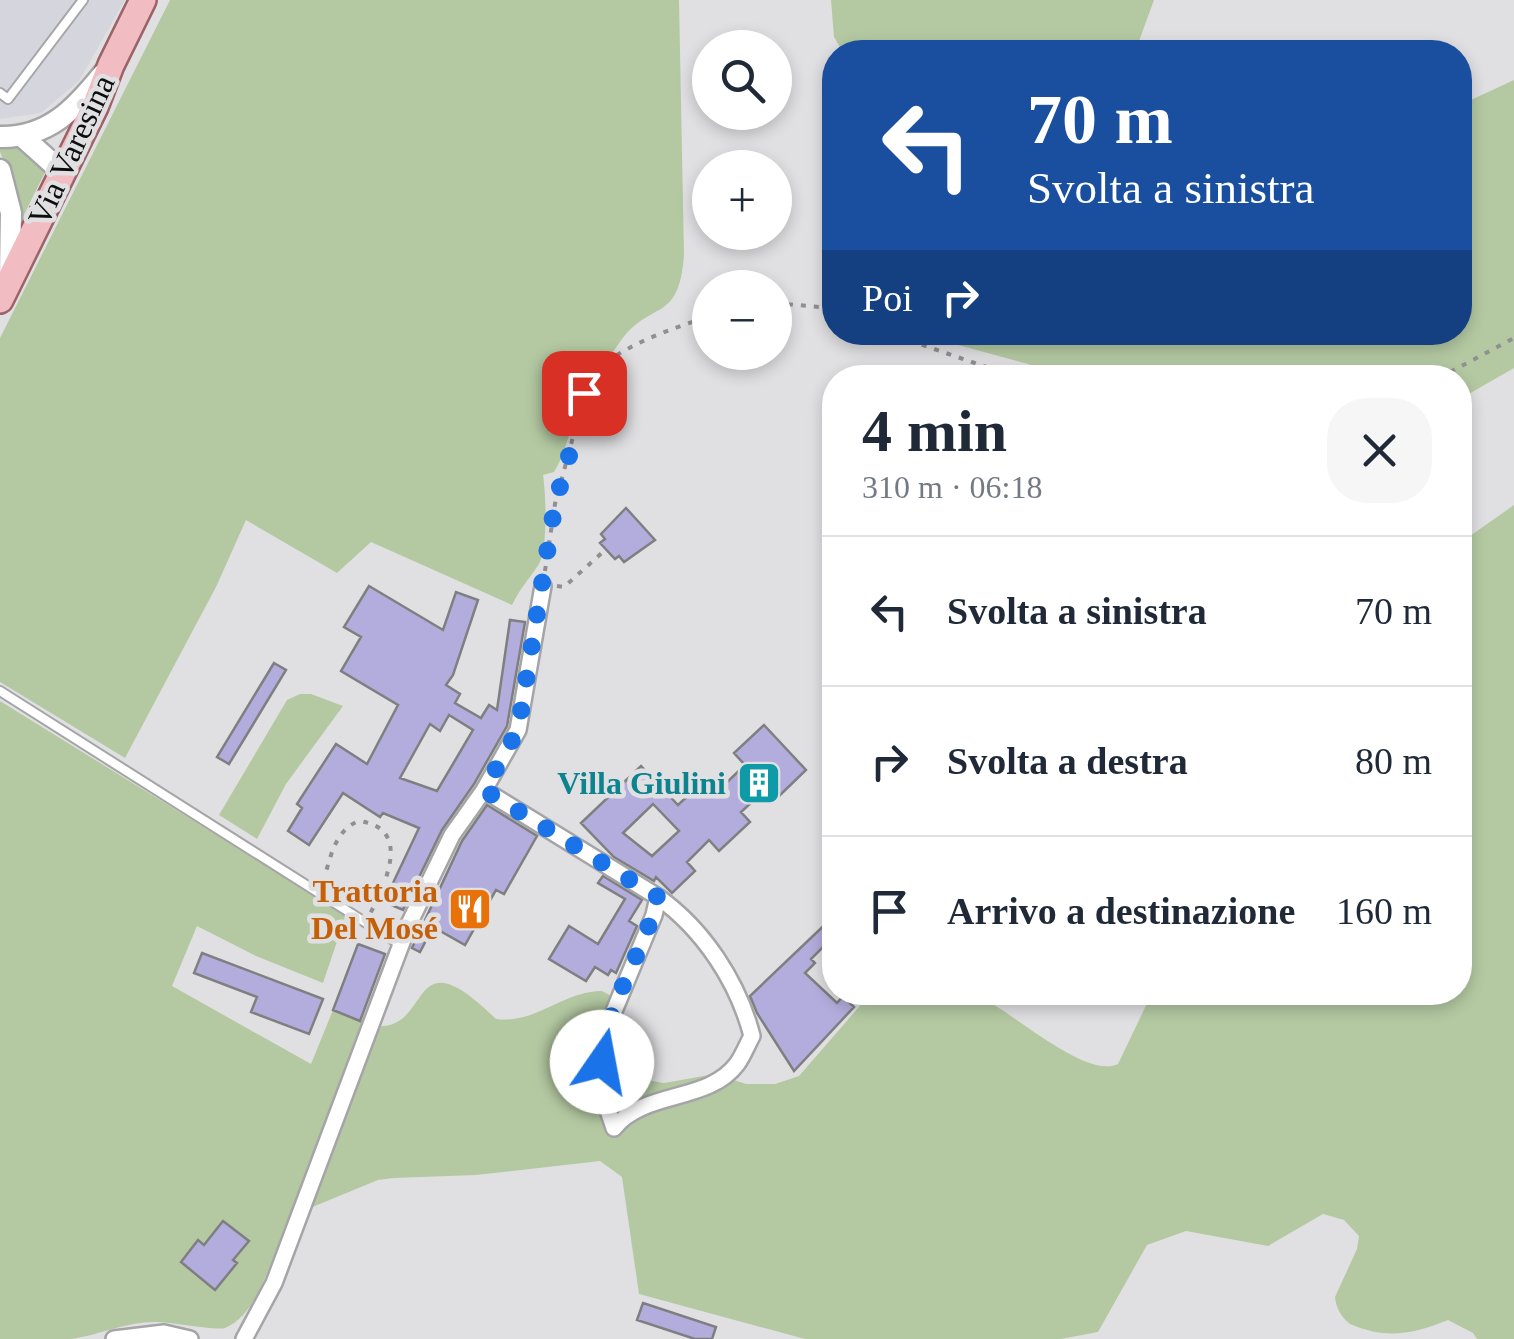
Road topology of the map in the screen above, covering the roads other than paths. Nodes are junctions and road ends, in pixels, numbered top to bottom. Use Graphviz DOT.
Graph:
graph roads {
  1 [pos="83,0"];
  2 [pos="144,0"];
  3 [pos="110,65"];
  4 [pos="0,93"];
  5 [pos="0,137"];
  6 [pos="24,138"];
  7 [pos="0,170"];
  8 [pos="63,173"];
  9 [pos="5,290"];
  10 [pos="543,586"];
  11 [pos="0,691"];
  12 [pos="484,790"];
  13 [pos="658,897"];
  14 [pos="401,945"];
  15 [pos="114,1339"];
  16 [pos="190,1339"];
  17 [pos="244,1339"];
  1 -- 4 [label="lane"];
  2 -- 3 [label="main road, Via Varesina"];
  3 -- 6 [label="street"];
  3 -- 8 [label="main road, Via Varesina"];
  5 -- 6 [label="street"];
  6 -- 8 [label="street"];
  7 -- 9 [label="street"];
  8 -- 9 [label="main road, Via Varesina"];
  10 -- 12 [label="street"];
  11 -- 14 [label="lane"];
  12 -- 13 [label="street"];
  12 -- 14 [label="street"];
  13 -- 13 [label="street"];
  14 -- 17 [label="street"];
  15 -- 16 [label="street"];
}
